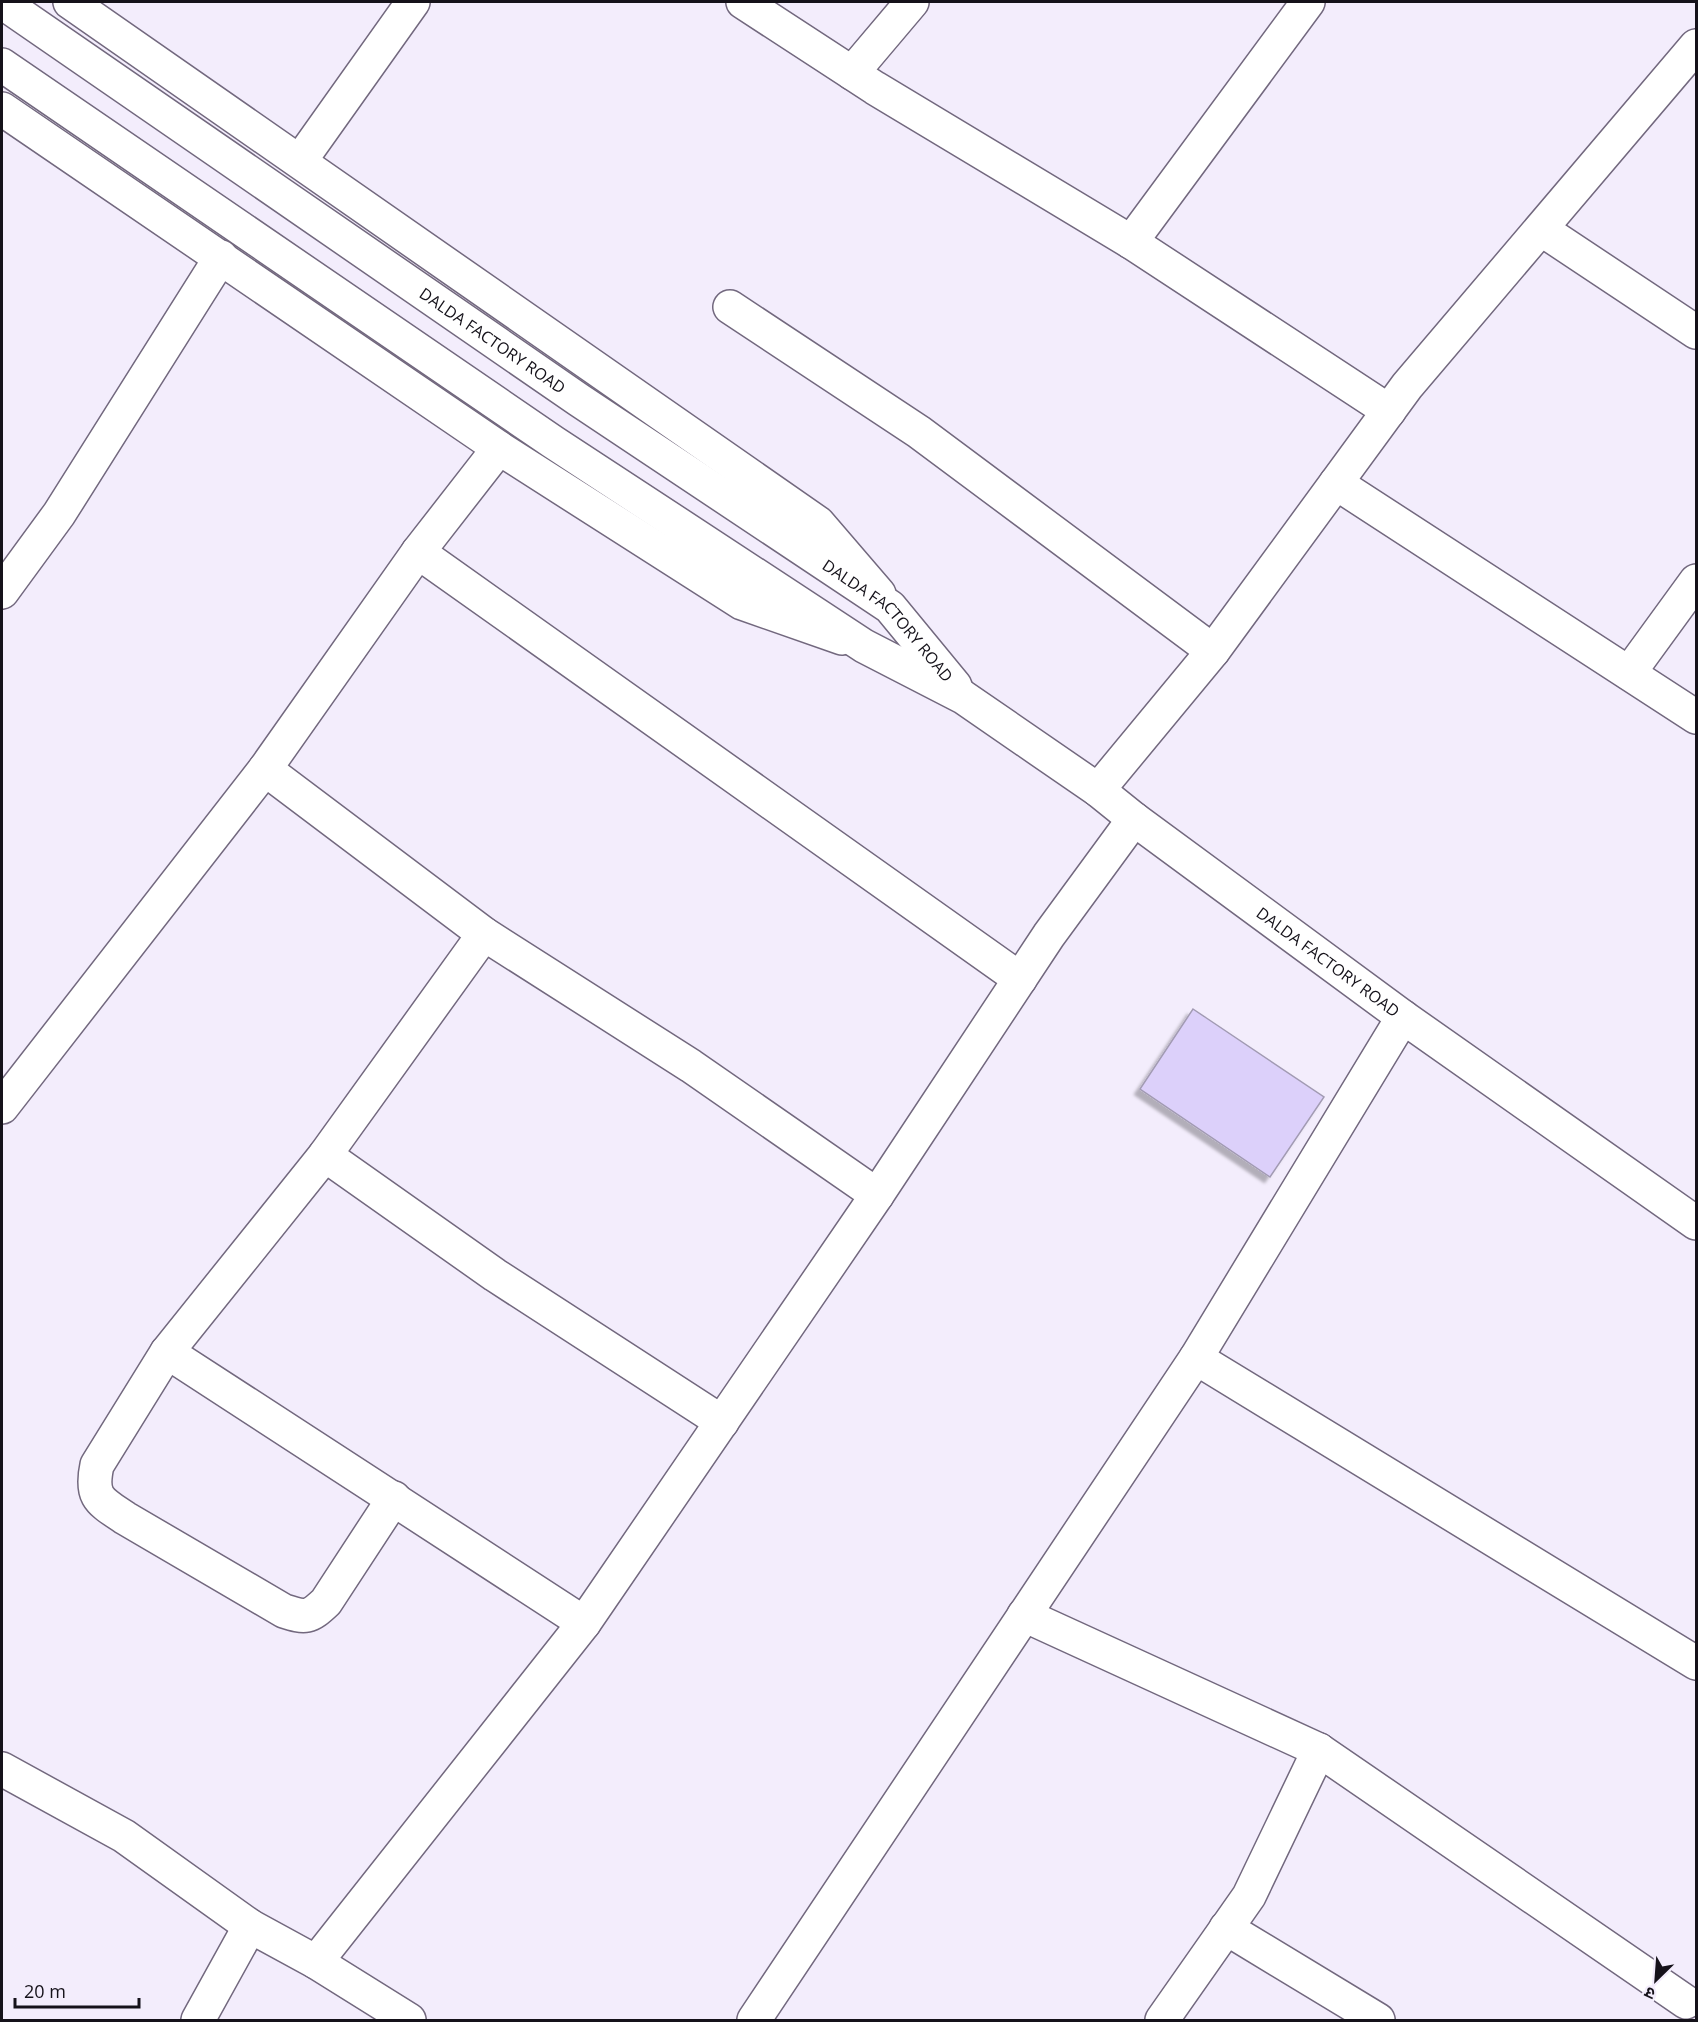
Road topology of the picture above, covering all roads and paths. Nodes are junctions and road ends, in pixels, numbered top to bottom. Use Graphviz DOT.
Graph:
graph roads {
  1 [pos="2,2"];
  2 [pos="70,2"];
  3 [pos="413,2"];
  4 [pos="743,2"];
  5 [pos="912,2"];
  6 [pos="1308,2"];
  7 [pos="1696,46"];
  8 [pos="2,65"];
  9 [pos="852,72"];
  10 [pos="2,109"];
  11 [pos="300,161"];
  12 [pos="1541,229"];
  13 [pos="1131,242"];
  14 [pos="221,257"];
  15 [pos="730,307"];
  16 [pos="1696,332"];
  17 [pos="1389,411"];
  18 [pos="499,448"];
  19 [pos="1336,483"];
  20 [pos="418,552"];
  21 [pos="7,573"];
  22 [pos="1696,581"];
  23 [pos="890,607"];
  24 [pos="864,646"];
  25 [pos="1213,651"];
  26 [pos="1629,673"];
  27 [pos="963,697"];
  28 [pos="1696,717"];
  29 [pos="265,769"];
  30 [pos="1098,790"];
  31 [pos="1134,819"];
  32 [pos="484,934"];
  33 [pos="1020,980"];
  34 [pos="1403,1017"];
  35 [pos="2,1107"];
  36 [pos="326,1155"];
  37 [pos="877,1195"];
  38 [pos="1696,1222"];
  39 [pos="167,1352"];
  40 [pos="1196,1358"];
  41 [pos="722,1422"];
  42 [pos="394,1498"];
  43 [pos="1024,1616"];
  44 [pos="584,1623"];
  45 [pos="1696,1663"];
  46 [pos="1319,1750"];
  47 [pos="2,1769"];
  48 [pos="250,1926"];
  49 [pos="1226,1928"];
  50 [pos="316,1962"];
  51 [pos="1686,2010"];
  52 [pos="198,2020"];
  53 [pos="409,2020"];
  54 [pos="754,2020"];
  55 [pos="1162,2020"];
  56 [pos="1378,2020"];
  1 -- 23 [label="street, DALDA FACTORY ROAD"];
  2 -- 11 [label="street"];
  3 -- 11 [label="street"];
  4 -- 9 [label="street"];
  5 -- 9 [label="street"];
  6 -- 13 [label="street"];
  7 -- 12 [label="street"];
  8 -- 24 [label="street, DALDA FACTORY ROAD"];
  9 -- 13 [label="street"];
  10 -- 14 [label="street"];
  11 -- 23 [label="street"];
  12 -- 16 [label="street"];
  12 -- 17 [label="street"];
  13 -- 17 [label="street"];
  14 -- 18 [label="street"];
  14 -- 21 [label="street"];
  15 -- 25 [label="street"];
  17 -- 19 [label="street"];
  18 -- 20 [label="street"];
  18 -- 24 [label="street"];
  19 -- 25 [label="street"];
  19 -- 26 [label="street"];
  20 -- 29 [label="street"];
  20 -- 33 [label="street"];
  22 -- 26 [label="street"];
  23 -- 27 [label="street, DALDA FACTORY ROAD"];
  24 -- 27 [label="street, DALDA FACTORY ROAD"];
  25 -- 30 [label="street"];
  26 -- 28 [label="street"];
  27 -- 30 [label="street, DALDA FACTORY ROAD"];
  29 -- 32 [label="street"];
  29 -- 35 [label="street"];
  30 -- 31 [label="street, DALDA FACTORY ROAD"];
  31 -- 33 [label="street"];
  31 -- 34 [label="street, DALDA FACTORY ROAD"];
  32 -- 36 [label="street"];
  32 -- 37 [label="street"];
  33 -- 37 [label="street"];
  34 -- 38 [label="street, DALDA FACTORY ROAD"];
  34 -- 40 [label="street"];
  36 -- 39 [label="street"];
  36 -- 41 [label="street"];
  37 -- 41 [label="street"];
  39 -- 42 [label="street"];
  39 -- 42 [label="street"];
  40 -- 43 [label="street"];
  40 -- 45 [label="street"];
  41 -- 44 [label="street"];
  42 -- 44 [label="street"];
  43 -- 46 [label="street"];
  43 -- 54 [label="street"];
  44 -- 50 [label="street"];
  46 -- 49 [label="street"];
  46 -- 51 [label="street"];
  47 -- 48 [label="street"];
  48 -- 50 [label="street"];
  48 -- 52 [label="street"];
  49 -- 55 [label="street"];
  49 -- 56 [label="street"];
  50 -- 53 [label="street"];
}
